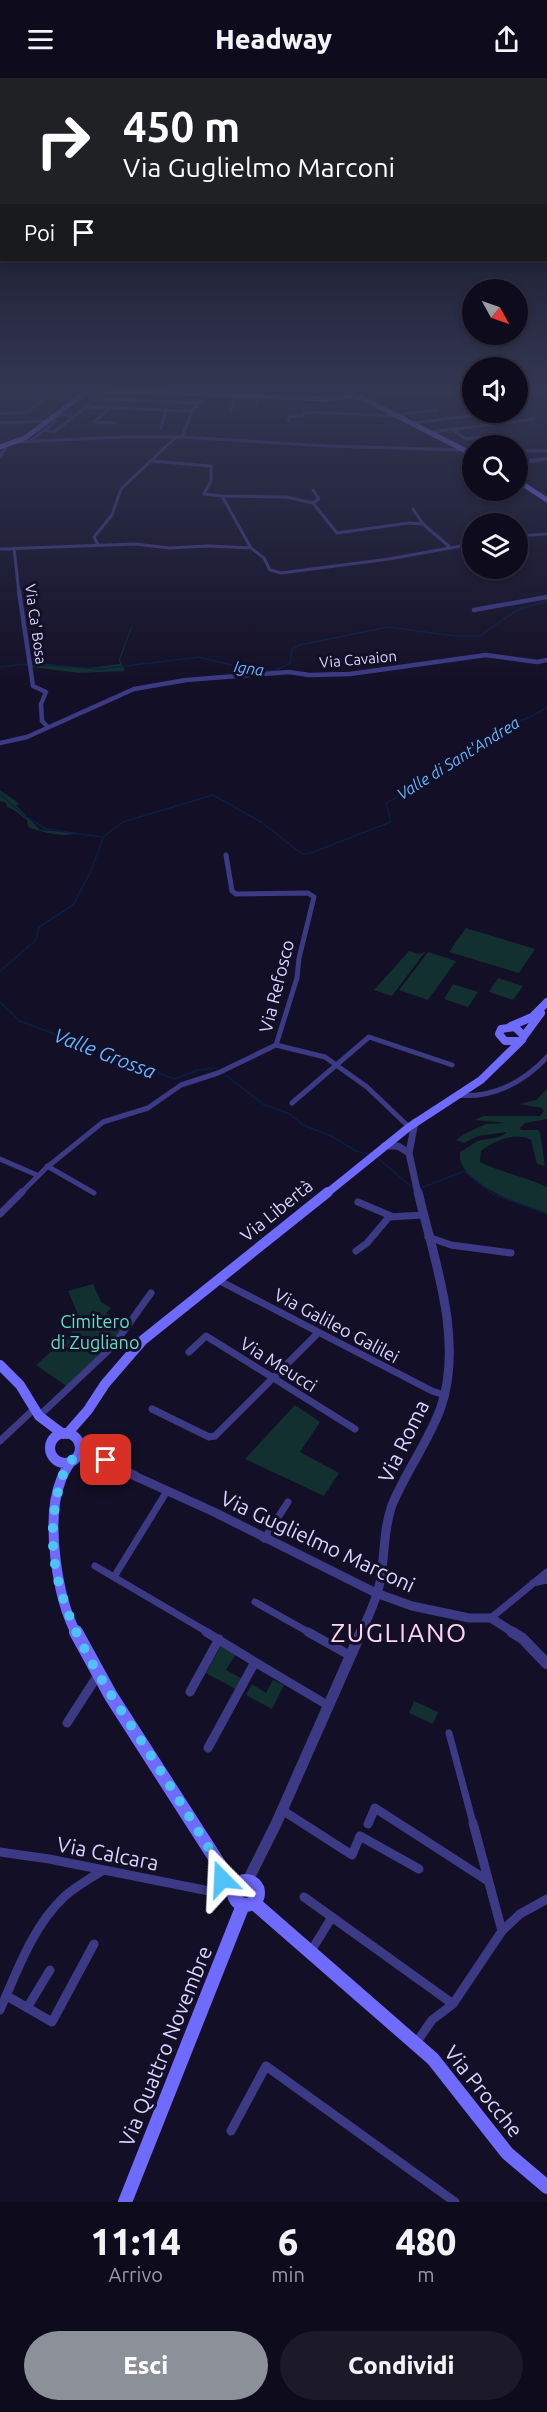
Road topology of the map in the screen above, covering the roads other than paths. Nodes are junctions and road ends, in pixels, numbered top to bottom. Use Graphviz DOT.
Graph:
graph roads {
  1 [pos="122,489"];
  2 [pos="206,489"];
  3 [pos="530,489"];
  4 [pos="313,490"];
  5 [pos="222,496"];
  6 [pos="547,500"];
  7 [pos="313,503"];
  8 [pos="413,509"];
  9 [pos="423,524"];
  10 [pos="547,534"];
  11 [pos="528,535"];
  12 [pos="98,545"];
  13 [pos="462,546"];
  14 [pos="14,548"];
  15 [pos="251,548"];
  16 [pos="451,548"];
  17 [pos="0,549"];
  18 [pos="547,597"];
  19 [pos="474,610"];
  20 [pos="547,660"];
  21 [pos="47,726"];
  22 [pos="0,743"];
  23 [pos="226,855"];
  24 [pos="547,1003"];
  25 [pos="511,1026"];
  26 [pos="501,1038"];
  27 [pos="522,1038"];
  28 [pos="276,1045"];
  29 [pos="503,1058"];
  30 [pos="546,1060"];
  31 [pos="337,1065"];
  32 [pos="452,1065"];
  33 [pos="457,1095"];
  34 [pos="292,1103"];
  35 [pos="412,1125"];
  36 [pos="398,1136"];
  37 [pos="410,1140"];
  38 [pos="384,1146"];
  39 [pos="406,1150"];
  40 [pos="0,1159"];
  41 [pos="47,1166"];
  42 [pos="37,1175"];
  43 [pos="94,1193"];
  44 [pos="358,1202"];
  45 [pos="0,1214"];
  46 [pos="423,1215"];
  47 [pos="392,1216"];
  48 [pos="428,1237"];
  49 [pos="356,1251"];
  50 [pos="511,1252"];
  51 [pos="217,1280"];
  52 [pos="151,1293"];
  53 [pos="318,1333"];
  54 [pos="189,1352"];
  55 [pos="0,1365"];
  56 [pos="272,1378"];
  57 [pos="445,1395"];
  58 [pos="152,1409"];
  59 [pos="88,1410"];
  60 [pos="39,1415"];
  61 [pos="354,1429"];
  62 [pos="65,1434"];
  63 [pos="0,1441"];
  64 [pos="51,1442"];
  65 [pos="80,1442"];
  66 [pos="99,1457"];
  67 [pos="74,1458"];
  68 [pos="55,1460"];
  69 [pos="60,1481"];
  70 [pos="167,1491"];
  71 [pos="288,1502"];
  72 [pos="264,1539"];
  73 [pos="95,1566"];
  74 [pos="547,1572"];
  75 [pos="114,1577"];
  76 [pos="547,1580"];
  77 [pos="531,1583"];
  78 [pos="376,1593"];
  79 [pos="255,1602"];
  80 [pos="491,1618"];
  81 [pos="219,1639"];
  82 [pos="351,1656"];
  83 [pos="255,1662"];
  84 [pos="547,1664"];
  85 [pos="99,1674"];
  86 [pos="190,1692"];
  87 [pos="330,1706"];
  88 [pos="67,1723"];
  89 [pos="448,1733"];
  90 [pos="208,1748"];
  91 [pos="282,1810"];
  92 [pos="473,1823"];
  93 [pos="368,1824"];
  94 [pos="0,1852"];
  95 [pos="221,1867"];
  96 [pos="419,1869"];
  97 [pos="103,1870"];
  98 [pos="248,1881"];
  99 [pos="488,1881"];
  100 [pos="235,1890"];
  101 [pos="209,1891"];
  102 [pos="304,1898"];
  103 [pos="547,1899"];
  104 [pos="248,1903"];
  105 [pos="332,1917"];
  106 [pos="502,1931"];
  107 [pos="94,1944"];
  108 [pos="310,1952"];
  109 [pos="50,1970"];
  110 [pos="7,1995"];
  111 [pos="453,2004"];
  112 [pos="27,2008"];
  113 [pos="0,2010"];
  114 [pos="416,2043"];
  115 [pos="231,2131"];
  116 [pos="547,2187"];
  117 [pos="125,2202"];
  118 [pos="455,2202"];
  1 -- 12 [label="street"];
  2 -- 5 [label="street"];
  3 -- 6 [label="main road"];
  4 -- 7 [label="street"];
  5 -- 7 [label="street"];
  5 -- 15 [label="street"];
  7 -- 9 [label="street"];
  8 -- 9 [label="street"];
  9 -- 16 [label="street"];
  10 -- 11 [label="street"];
  12 -- 14 [label="street"];
  12 -- 15 [label="street"];
  13 -- 16 [label="street"];
  14 -- 17 [label="street"];
  14 -- 21 [label="street, Via Ca' Bosa"];
  15 -- 16 [label="street"];
  18 -- 19 [label="street"];
  20 -- 21 [label="street, Via Cavaion"];
  21 -- 22 [label="street"];
  23 -- 28 [label="street, Via Refosco"];
  24 -- 25 [label="main road"];
  24 -- 27 [label="main road, Via Libertà"];
  25 -- 26 [label="main road"];
  25 -- 27 [label="main road"];
  26 -- 27 [label="main road"];
  26 -- 29 [label="main road"];
  27 -- 29 [label="main road, Via Libertà"];
  28 -- 31 [label="street, Via Refosco"];
  28 -- 41 [label="street"];
  29 -- 33 [label="main road, Via Libertà"];
  30 -- 33 [label="street"];
  31 -- 32 [label="street"];
  31 -- 34 [label="street"];
  31 -- 35 [label="street, Via Refosco"];
  33 -- 35 [label="main road, Via Libertà"];
  35 -- 36 [label="main road, Via Libertà"];
  35 -- 37 [label="street, Via Roma"];
  36 -- 37 [label="street"];
  36 -- 38 [label="main road, Via Libertà"];
  36 -- 39 [label="street, Via Roma"];
  37 -- 39 [label="street, Via Roma"];
  38 -- 39 [label="street"];
  38 -- 51 [label="main road, Via Libertà"];
  39 -- 46 [label="street, Via Roma"];
  40 -- 42 [label="street"];
  41 -- 42 [label="street"];
  41 -- 43 [label="street"];
  42 -- 45 [label="street"];
  44 -- 47 [label="street"];
  46 -- 47 [label="street"];
  46 -- 48 [label="street, Via Roma"];
  47 -- 49 [label="street"];
  48 -- 50 [label="street"];
  48 -- 57 [label="street, Via Roma"];
  51 -- 53 [label="street, Via Galileo Galilei"];
  51 -- 59 [label="main road, Via Libertà"];
  52 -- 60 [label="street"];
  53 -- 56 [label="street"];
  53 -- 57 [label="street, Via Galileo Galilei"];
  54 -- 56 [label="street, Via Meucci"];
  55 -- 60 [label="main road"];
  56 -- 58 [label="street"];
  56 -- 61 [label="street, Via Meucci"];
  57 -- 78 [label="street, Via Roma"];
  59 -- 62 [label="main road, Via Libertà"];
  59 -- 65 [label="main road, Via Libertà"];
  60 -- 62 [label="main road"];
  60 -- 63 [label="street"];
  60 -- 64 [label="main road"];
  62 -- 64 [label="main road"];
  62 -- 65 [label="main road"];
  64 -- 68 [label="main road"];
  65 -- 66 [label="street, Via Guglielmo Marconi"];
  65 -- 67 [label="main road"];
  66 -- 67 [label="street, Via Guglielmo Marconi"];
  66 -- 70 [label="street, Via Guglielmo Marconi"];
  67 -- 68 [label="main road"];
  67 -- 69 [label="main road"];
  68 -- 69 [label="main road"];
  69 -- 85 [label="main road"];
  70 -- 72 [label="street, Via Guglielmo Marconi"];
  70 -- 75 [label="street"];
  71 -- 72 [label="street"];
  72 -- 78 [label="street, Via Guglielmo Marconi"];
  73 -- 75 [label="street"];
  74 -- 77 [label="street"];
  75 -- 81 [label="street"];
  76 -- 77 [label="street"];
  77 -- 80 [label="street"];
  78 -- 80 [label="street, Via Guglielmo Marconi"];
  78 -- 82 [label="street, Via Roma"];
  79 -- 82 [label="street"];
  80 -- 84 [label="street"];
  81 -- 83 [label="street"];
  81 -- 86 [label="street"];
  82 -- 87 [label="street, Via Roma"];
  83 -- 87 [label="street"];
  83 -- 90 [label="street"];
  85 -- 88 [label="street"];
  85 -- 95 [label="main road"];
  87 -- 91 [label="street, Via Roma"];
  89 -- 92 [label="street"];
  91 -- 96 [label="street"];
  91 -- 98 [label="street, Via Roma"];
  92 -- 99 [label="street"];
  93 -- 99 [label="street"];
  94 -- 97 [label="street, Via Calcara"];
  95 -- 100 [label="main road"];
  95 -- 101 [label="street"];
  97 -- 101 [label="street, Via Calcara"];
  97 -- 110 [label="street"];
  98 -- 100 [label="main road"];
  98 -- 104 [label="main road"];
  99 -- 106 [label="street"];
  100 -- 101 [label="street, Via Calcara"];
  100 -- 104 [label="main road"];
  102 -- 105 [label="street"];
  103 -- 106 [label="street"];
  104 -- 108 [label="main road, Via Procche"];
  104 -- 117 [label="main road, Via Quattro Novembre"];
  105 -- 108 [label="street"];
  105 -- 111 [label="street"];
  106 -- 111 [label="street"];
  107 -- 112 [label="street"];
  108 -- 114 [label="main road, Via Procche"];
  109 -- 112 [label="street"];
  110 -- 112 [label="street"];
  110 -- 113 [label="street"];
  111 -- 114 [label="street"];
  114 -- 116 [label="main road, Via Procche"];
  115 -- 118 [label="street"];
}
